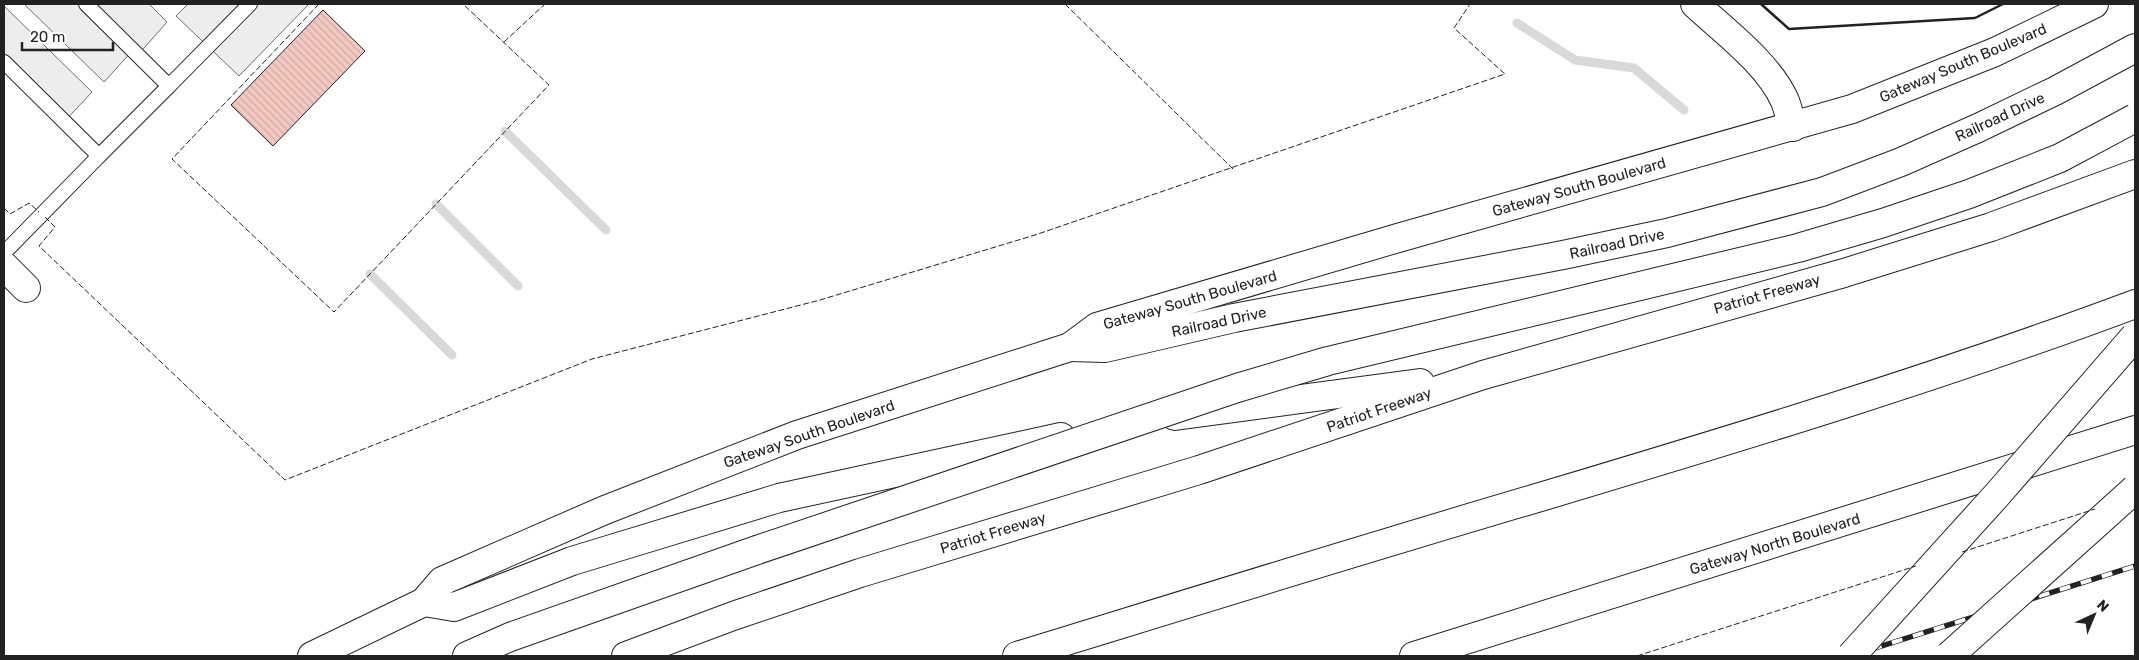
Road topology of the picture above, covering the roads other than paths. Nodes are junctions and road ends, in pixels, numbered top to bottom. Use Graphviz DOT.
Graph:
graph roads {
  1 [pos="86,4"];
  2 [pos="250,4"];
  3 [pos="1695,4"];
  4 [pos="2094,4"];
  5 [pos="2135,48"];
  6 [pos="4,62"];
  7 [pos="169,86"];
  8 [pos="2135,118"];
  9 [pos="1793,127"];
  10 [pos="99,156"];
  11 [pos="2135,174"];
  12 [pos="4,253"];
  13 [pos="4,266"];
  14 [pos="26,288"];
  15 [pos="2135,304"];
  16 [pos="2135,336"];
  17 [pos="1070,347"];
  18 [pos="1483,375"];
  19 [pos="2135,430"];
  20 [pos="2135,489"];
  21 [pos="424,602"];
  22 [pos="312,656"];
  23 [pos="467,656"];
  24 [pos="626,656"];
  25 [pos="1017,656"];
  26 [pos="1414,656"];
  27 [pos="1851,656"];
  28 [pos="1949,656"];
  1 -- 7 [label="lane"];
  2 -- 7 [label="lane"];
  3 -- 9 [label="main road"];
  4 -- 9 [label="main road, Gateway South Boulevard"];
  5 -- 17 [label="main road, Railroad Drive"];
  6 -- 10 [label="lane"];
  7 -- 10 [label="lane"];
  8 -- 23 [label="main road, bridge"];
  9 -- 17 [label="main road, Gateway South Boulevard"];
  10 -- 12 [label="lane"];
  11 -- 18 [label="main road, Patriot Freeway"];
  13 -- 14 [label="main road"];
  15 -- 25 [label="main road"];
  16 -- 27 [label="main road, bridge"];
  17 -- 21 [label="main road, Gateway South Boulevard"];
  18 -- 21 [label="main road"];
  18 -- 24 [label="main road, Patriot Freeway"];
  19 -- 26 [label="main road, Gateway North Boulevard"];
  20 -- 28 [label="main road, bridge"];
  21 -- 22 [label="main road, Gateway South Boulevard"];
}
